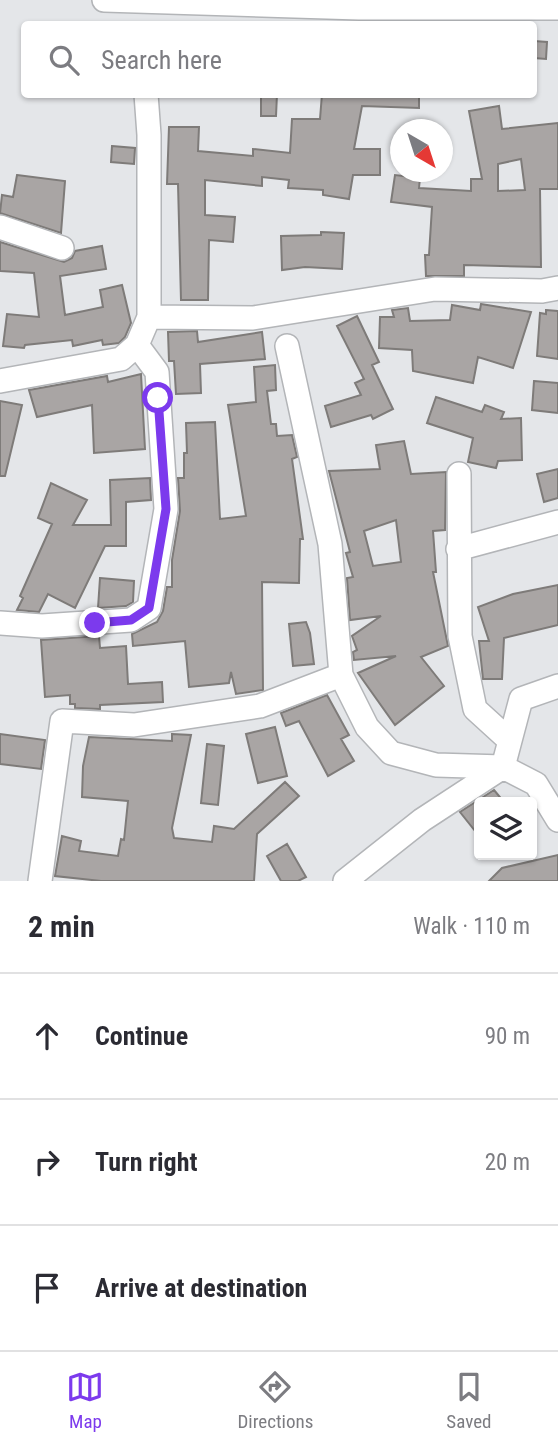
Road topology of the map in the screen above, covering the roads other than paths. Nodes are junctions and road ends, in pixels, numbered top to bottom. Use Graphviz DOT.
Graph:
graph roads {
  1 [pos="104,0"];
  2 [pos="358,4"];
  3 [pos="547,5"];
  4 [pos="138,9"];
  5 [pos="146,98"];
  6 [pos="0,227"];
  7 [pos="62,248"];
  8 [pos="558,288"];
  9 [pos="149,317"];
  10 [pos="137,345"];
  11 [pos="287,346"];
  12 [pos="0,381"];
  13 [pos="459,474"];
  14 [pos="558,522"];
  15 [pos="458,549"];
  16 [pos="0,623"];
  17 [pos="341,675"];
  18 [pos="558,686"];
  19 [pos="509,740"];
  20 [pos="503,766"];
  21 [pos="558,820"];
  22 [pos="40,881"];
  23 [pos="345,881"];
  1 -- 4 [label="street"];
  2 -- 3 [label="street"];
  2 -- 4 [label="street"];
  5 -- 9 [label="street"];
  6 -- 7 [label="street"];
  8 -- 9 [label="street"];
  9 -- 10 [label="street"];
  10 -- 12 [label="street"];
  10 -- 16 [label="street"];
  11 -- 17 [label="street"];
  13 -- 15 [label="street"];
  14 -- 15 [label="street"];
  15 -- 19 [label="street"];
  17 -- 20 [label="street"];
  17 -- 22 [label="street"];
  18 -- 19 [label="street"];
  19 -- 20 [label="street"];
  20 -- 21 [label="street"];
  20 -- 23 [label="street"];
}
